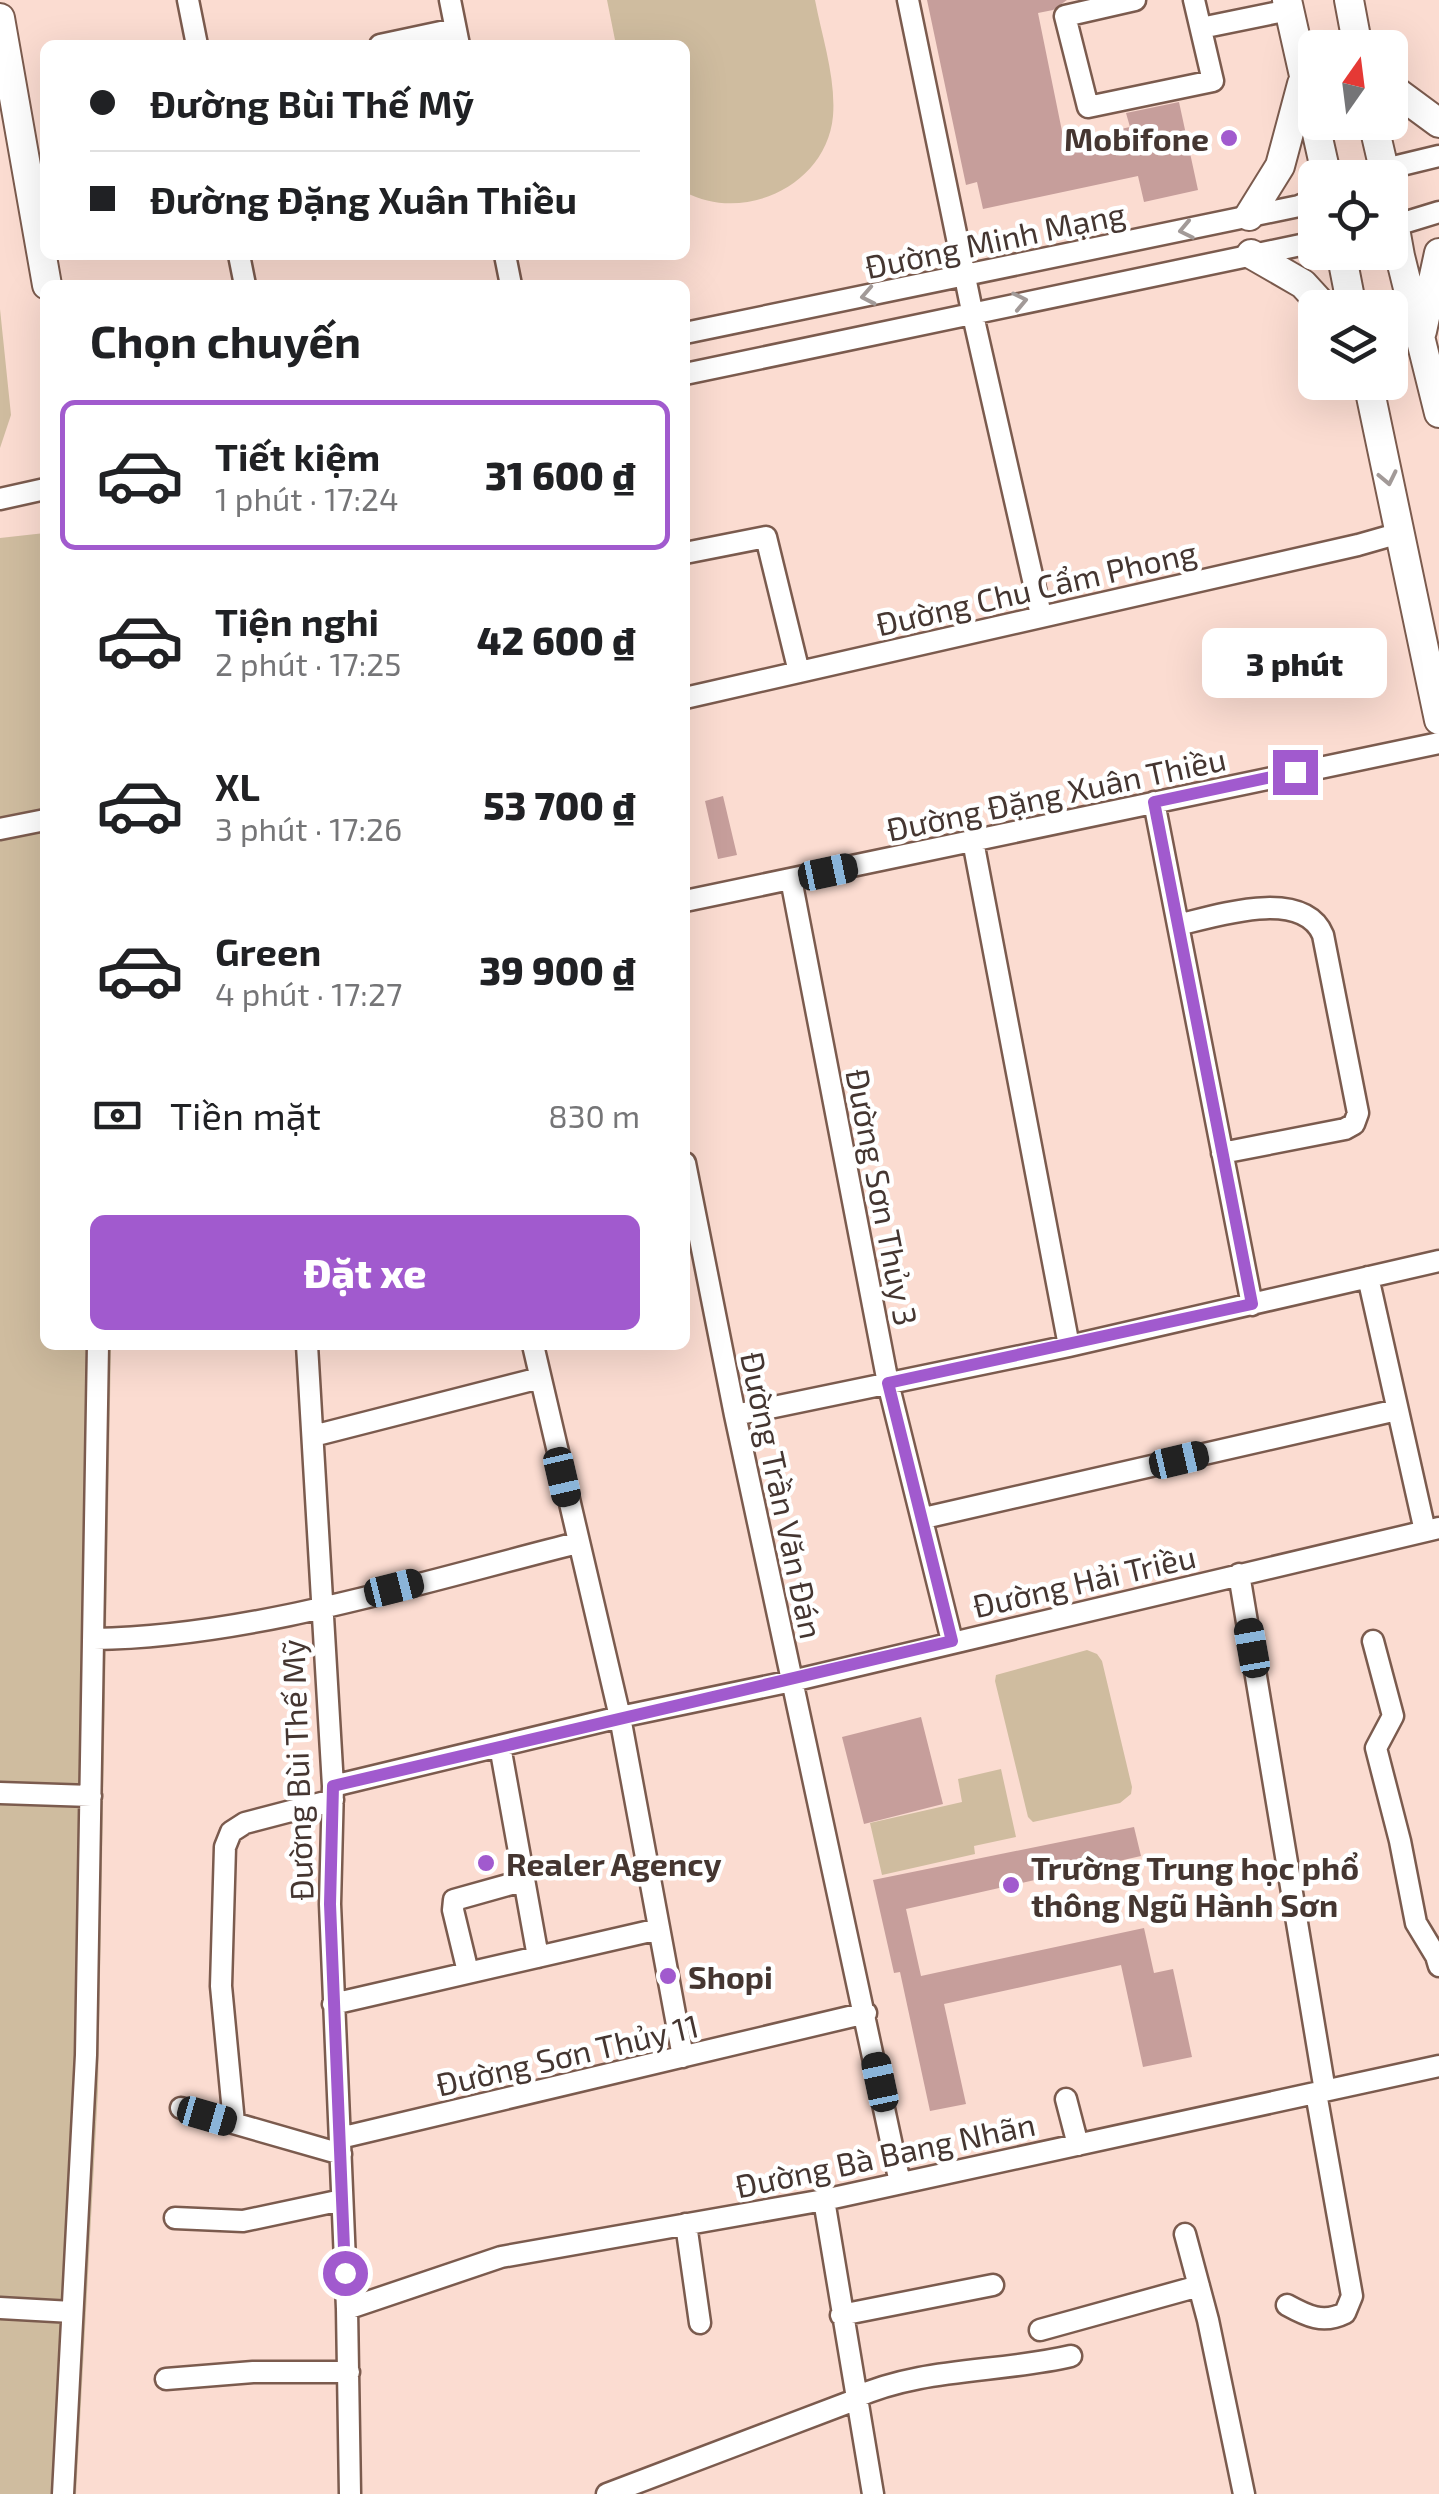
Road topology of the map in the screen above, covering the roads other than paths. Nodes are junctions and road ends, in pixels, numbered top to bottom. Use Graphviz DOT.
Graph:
graph roads {
  1 [pos="188,0"];
  2 [pos="450,0"];
  3 [pos="908,0"];
  4 [pos="1134,0"];
  5 [pos="1194,0"];
  6 [pos="1349,0"];
  7 [pos="1288,5"];
  8 [pos="0,18"];
  9 [pos="1201,28"];
  10 [pos="1355,30"];
  11 [pos="457,37"];
  12 [pos="197,40"];
  13 [pos="428,40"];
  14 [pos="1298,51"];
  15 [pos="1298,100"];
  16 [pos="1408,100"];
  17 [pos="1439,123"];
  18 [pos="1439,156"];
  19 [pos="1408,166"];
  20 [pos="1298,203"];
  21 [pos="1439,212"];
  22 [pos="1249,216"];
  23 [pos="1408,216"];
  24 [pos="40,245"];
  25 [pos="1298,245"];
  26 [pos="1439,253"];
  27 [pos="1251,254"];
  28 [pos="1404,270"];
  29 [pos="965,277"];
  30 [pos="1308,290"];
  31 [pos="972,312"];
  32 [pos="690,332"];
  33 [pos="1421,338"];
  34 [pos="690,373"];
  35 [pos="1372,400"];
  36 [pos="1439,413"];
  37 [pos="40,490"];
  38 [pos="0,498"];
  39 [pos="1400,532"];
  40 [pos="690,552"];
  41 [pos="1040,616"];
  42 [pos="799,672"];
  43 [pos="690,697"];
  44 [pos="1439,720"];
  45 [pos="1439,743"];
  46 [pos="1154,802"];
  47 [pos="40,821"];
  48 [pos="0,829"];
  49 [pos="973,841"];
  50 [pos="791,880"];
  51 [pos="690,900"];
  52 [pos="1178,924"];
  53 [pos="1222,1152"];
  54 [pos="690,1188"];
  55 [pos="1439,1260"];
  56 [pos="1368,1278"];
  57 [pos="1252,1304"];
  58 [pos="1069,1346"];
  59 [pos="98,1350"];
  60 [pos="307,1350"];
  61 [pos="534,1350"];
  62 [pos="540,1378"];
  63 [pos="888,1383"];
  64 [pos="1398,1410"];
  65 [pos="735,1415"];
  66 [pos="313,1436"];
  67 [pos="924,1518"];
  68 [pos="1432,1530"];
  69 [pos="577,1543"];
  70 [pos="1239,1574"];
  71 [pos="321,1607"];
  72 [pos="94,1640"];
  73 [pos="952,1641"];
  74 [pos="1373,1641"];
  75 [pos="792,1681"];
  76 [pos="620,1717"];
  77 [pos="500,1746"];
  78 [pos="0,1793"];
  79 [pos="333,1793"];
  80 [pos="91,1796"];
  81 [pos="522,1882"];
  82 [pos="659,1928"];
  83 [pos="1432,1936"];
  84 [pos="538,1956"];
  85 [pos="1439,1966"];
  86 [pos="468,1972"];
  87 [pos="332,2004"];
  88 [pos="866,2014"];
  89 [pos="683,2057"];
  90 [pos="1439,2066"];
  91 [pos="1320,2092"];
  92 [pos="1066,2099"];
  93 [pos="181,2108"];
  94 [pos="234,2124"];
  95 [pos="1078,2145"];
  96 [pos="340,2146"];
  97 [pos="900,2183"];
  98 [pos="342,2200"];
  99 [pos="824,2200"];
  100 [pos="175,2218"];
  101 [pos="686,2224"];
  102 [pos="1185,2234"];
  103 [pos="993,2285"];
  104 [pos="1199,2286"];
  105 [pos="1287,2304"];
  106 [pos="0,2308"];
  107 [pos="346,2309"];
  108 [pos="72,2312"];
  109 [pos="841,2314"];
  110 [pos="700,2323"];
  111 [pos="1040,2330"];
  112 [pos="1070,2356"];
  113 [pos="348,2372"];
  114 [pos="166,2379"];
  115 [pos="854,2399"];
  116 [pos="63,2494"];
  117 [pos="350,2494"];
  118 [pos="608,2494"];
  119 [pos="873,2494"];
  120 [pos="1244,2494"];
  1 -- 12 [label="street"];
  2 -- 11 [label="street"];
  3 -- 29 [label="street"];
  4 -- 9 [label="street"];
  5 -- 9 [label="street"];
  6 -- 10 [label="main road"];
  7 -- 9 [label="street"];
  7 -- 14 [label="main road"];
  8 -- 24 [label="main road"];
  11 -- 13 [label="street"];
  15 -- 22 [label="main road"];
  16 -- 17 [label="main road"];
  18 -- 19 [label="street"];
  20 -- 22 [label="street, Đường Minh Mạng"];
  21 -- 23 [label="street"];
  22 -- 29 [label="street, Đường Minh Mạng, one-way"];
  25 -- 27 [label="street, Đường Minh Mạng"];
  26 -- 33 [label="main road"];
  27 -- 30 [label="main road"];
  31 -- 27 [label="street, Đường Minh Mạng, one-way"];
  28 -- 33 [label="main road"];
  29 -- 31 [label="street"];
  29 -- 32 [label="street, Đường Minh Mạng, one-way"];
  31 -- 34 [label="street, Đường Minh Mạng"];
  31 -- 41 [label="street"];
  33 -- 36 [label="main road"];
  35 -- 39 [label="main road, one-way"];
  37 -- 38 [label="street"];
  39 -- 41 [label="street, Đường Chu Cẩm Phong"];
  39 -- 44 [label="main road"];
  40 -- 42 [label="street"];
  41 -- 42 [label="street, Đường Chu Cẩm Phong"];
  42 -- 43 [label="street, Đường Chu Cẩm Phong"];
  45 -- 46 [label="street, Đường Đặng Xuân Thiều"];
  46 -- 49 [label="street, Đường Đặng Xuân Thiều"];
  46 -- 52 [label="street"];
  47 -- 48 [label="street"];
  49 -- 50 [label="street, Đường Đặng Xuân Thiều"];
  49 -- 58 [label="street"];
  50 -- 51 [label="street, Đường Đặng Xuân Thiều"];
  50 -- 63 [label="street, Đường Sơn Thủy 3"];
  52 -- 53 [label="street"];
  52 -- 53 [label="street"];
  53 -- 57 [label="street"];
  54 -- 65 [label="street, Đường Trần Văn Đán"];
  55 -- 56 [label="street"];
  56 -- 57 [label="street"];
  56 -- 64 [label="street"];
  57 -- 58 [label="street"];
  58 -- 63 [label="street"];
  59 -- 72 [label="street"];
  60 -- 66 [label="street, Đường Bùi Thế Mỹ"];
  61 -- 62 [label="street"];
  62 -- 66 [label="street"];
  62 -- 69 [label="street"];
  63 -- 65 [label="street"];
  63 -- 67 [label="street, Đường Sơn Thủy 3"];
  64 -- 67 [label="street"];
  64 -- 68 [label="street"];
  65 -- 75 [label="street, Đường Trần Văn Đán"];
  66 -- 71 [label="street, Đường Bùi Thế Mỹ"];
  67 -- 73 [label="street, Đường Sơn Thủy 3"];
  68 -- 70 [label="street, Đường Hải Triều"];
  69 -- 71 [label="street"];
  69 -- 76 [label="street"];
  70 -- 73 [label="street, Đường Hải Triều"];
  70 -- 91 [label="street"];
  71 -- 72 [label="street"];
  71 -- 79 [label="street, Đường Bùi Thế Mỹ"];
  72 -- 80 [label="street"];
  73 -- 75 [label="street, Đường Hải Triều"];
  74 -- 83 [label="street"];
  75 -- 76 [label="street, Đường Hải Triều"];
  75 -- 88 [label="street, Đường Trần Văn Đán"];
  76 -- 77 [label="street, Đường Hải Triều"];
  76 -- 82 [label="street"];
  77 -- 79 [label="street, Đường Hải Triều"];
  77 -- 81 [label="street"];
  78 -- 80 [label="street"];
  79 -- 87 [label="street, Đường Bùi Thế Mỹ"];
  79 -- 94 [label="street, Đường Hải Triều"];
  80 -- 108 [label="street"];
  81 -- 84 [label="street"];
  81 -- 86 [label="street"];
  82 -- 84 [label="street"];
  82 -- 89 [label="street"];
  83 -- 85 [label="street"];
  84 -- 86 [label="street"];
  86 -- 87 [label="street"];
  87 -- 96 [label="street, Đường Bùi Thế Mỹ"];
  88 -- 89 [label="street, Đường Sơn Thủy 11"];
  88 -- 97 [label="street, Đường Trần Văn Đán"];
  89 -- 96 [label="street, Đường Sơn Thủy 11"];
  90 -- 91 [label="street, Đường Bà Bang Nhãn"];
  91 -- 95 [label="street, Đường Bà Bang Nhãn"];
  91 -- 105 [label="street"];
  92 -- 95 [label="street"];
  93 -- 94 [label="street"];
  94 -- 96 [label="street"];
  95 -- 97 [label="street, Đường Bà Bang Nhãn"];
  96 -- 98 [label="street, Đường Bùi Thế Mỹ"];
  97 -- 99 [label="street, Đường Bà Bang Nhãn"];
  98 -- 100 [label="street"];
  98 -- 107 [label="street, Đường Bùi Thế Mỹ"];
  99 -- 101 [label="street, Đường Bà Bang Nhãn"];
  99 -- 109 [label="street"];
  101 -- 107 [label="street, Đường Bà Bang Nhãn"];
  101 -- 110 [label="street"];
  102 -- 104 [label="street"];
  103 -- 109 [label="street"];
  104 -- 111 [label="street"];
  104 -- 120 [label="street"];
  106 -- 108 [label="street"];
  107 -- 113 [label="street, Đường Bùi Thế Mỹ"];
  108 -- 116 [label="street"];
  109 -- 115 [label="street"];
  112 -- 115 [label="street"];
  113 -- 114 [label="street"];
  113 -- 117 [label="street, Đường Bùi Thế Mỹ"];
  115 -- 118 [label="street"];
  115 -- 119 [label="street"];
}
